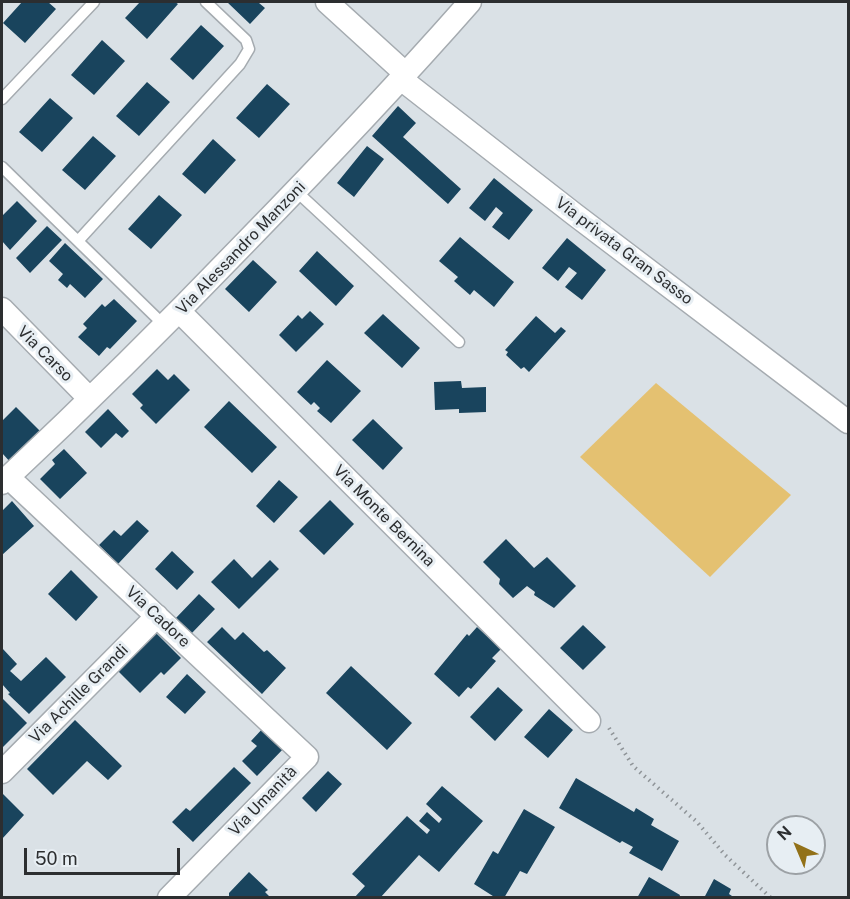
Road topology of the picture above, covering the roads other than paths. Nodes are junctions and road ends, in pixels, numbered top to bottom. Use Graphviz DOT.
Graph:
graph roads {
  1 [pos="94,2"];
  2 [pos="206,2"];
  3 [pos="327,2"];
  4 [pos="470,2"];
  5 [pos="404,77"];
  6 [pos="2,99"];
  7 [pos="2,167"];
  8 [pos="296,191"];
  9 [pos="78,241"];
  10 [pos="2,309"];
  11 [pos="172,318"];
  12 [pos="459,342"];
  13 [pos="89,398"];
  14 [pos="849,422"];
  15 [pos="5,480"];
  16 [pos="157,616"];
  17 [pos="589,721"];
  18 [pos="307,757"];
  19 [pos="2,772"];
  20 [pos="169,897"];
  1 -- 6 [label="lane"];
  2 -- 9 [label="lane"];
  3 -- 5 [label="street, Via privata Gran Sasso"];
  4 -- 5 [label="street, Via Alessandro Manzoni"];
  5 -- 8 [label="street, Via Alessandro Manzoni"];
  5 -- 14 [label="street, Via privata Gran Sasso"];
  7 -- 9 [label="lane"];
  8 -- 11 [label="street, Via Alessandro Manzoni"];
  8 -- 12 [label="lane"];
  9 -- 11 [label="lane"];
  10 -- 13 [label="street, Via Carso"];
  11 -- 13 [label="street, Via Alessandro Manzoni"];
  11 -- 17 [label="street, Via Monte Bernina"];
  13 -- 15 [label="street, Via Alessandro Manzoni"];
  15 -- 16 [label="street, Via Cadore"];
  16 -- 18 [label="street, Via Cadore"];
  16 -- 19 [label="street, Via Achille Grandi"];
  18 -- 20 [label="street, Via Umanità"];
}
